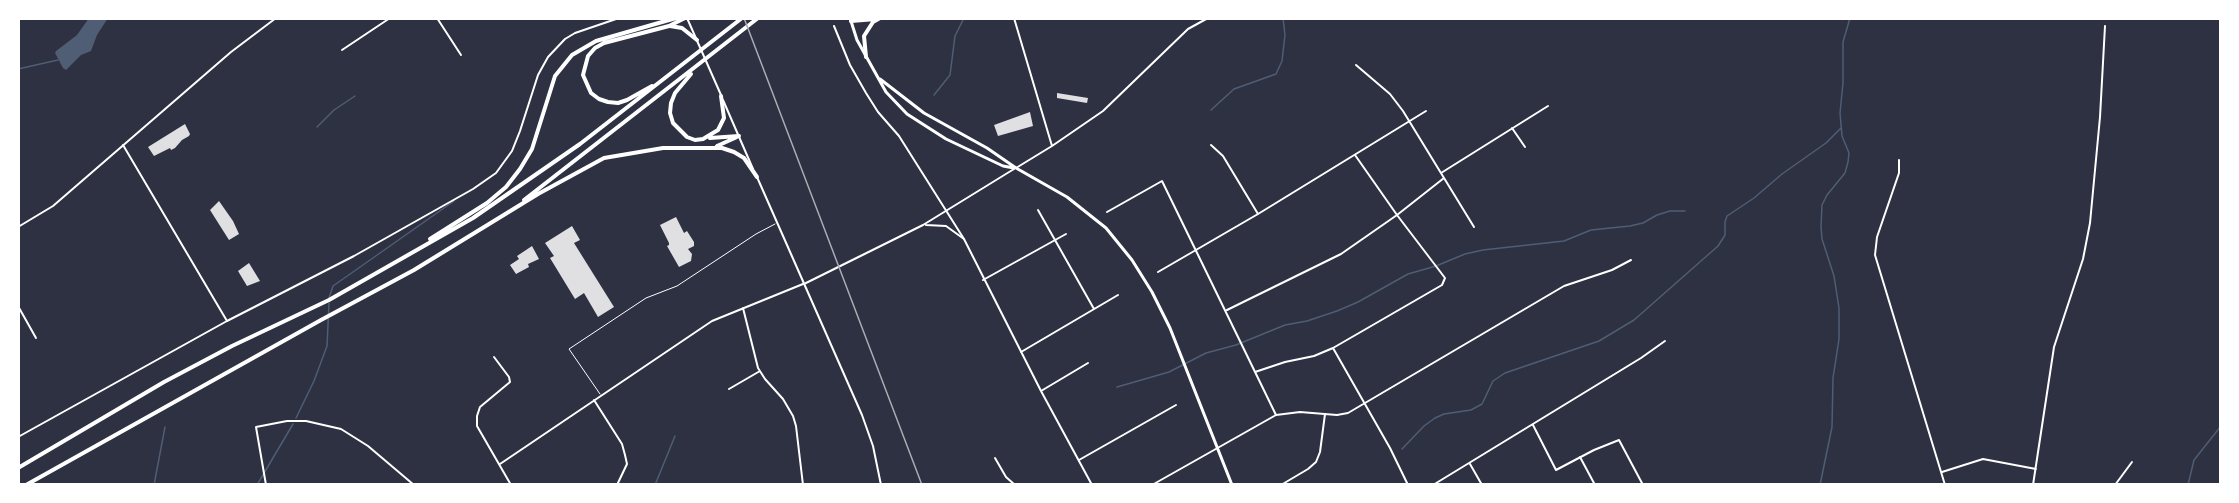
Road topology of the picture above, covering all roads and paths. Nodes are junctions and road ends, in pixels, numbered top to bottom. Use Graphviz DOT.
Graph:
graph roads {
  1 [pos="276,18"];
  2 [pos="390,18"];
  3 [pos="437,18"];
  4 [pos="619,18"];
  5 [pos="676,18"];
  6 [pos="686,18"];
  7 [pos="741,18"];
  8 [pos="758,18"];
  9 [pos="880,18"];
  10 [pos="1014,18"];
  11 [pos="1208,18"];
  12 [pos="611,19"];
  13 [pos="670,19"];
  14 [pos="851,19"];
  15 [pos="669,26"];
  16 [pos="834,26"];
  17 [pos="2105,26"];
  18 [pos="697,40"];
  19 [pos="342,50"];
  20 [pos="460,55"];
  21 [pos="866,57"];
  22 [pos="1356,66"];
  23 [pos="677,69"];
  24 [pos="695,69"];
  25 [pos="880,79"];
  26 [pos="721,96"];
  27 [pos="1548,106"];
  28 [pos="1426,111"];
  29 [pos="1409,121"];
  30 [pos="1512,128"];
  31 [pos="739,135"];
  32 [pos="703,139"];
  33 [pos="1210,145"];
  34 [pos="123,146"];
  35 [pos="1052,146"];
  36 [pos="710,147"];
  37 [pos="1525,147"];
  38 [pos="1355,155"];
  39 [pos="1899,160"];
  40 [pos="1016,168"];
  41 [pos="1441,173"];
  42 [pos="757,177"];
  43 [pos="1444,178"];
  44 [pos="1038,210"];
  45 [pos="948,211"];
  46 [pos="1107,212"];
  47 [pos="505,214"];
  48 [pos="1258,214"];
  49 [pos="1397,215"];
  50 [pos="777,224"];
  51 [pos="923,225"];
  52 [pos="18,227"];
  53 [pos="1474,227"];
  54 [pos="1066,234"];
  55 [pos="964,239"];
  56 [pos="1055,240"];
  57 [pos="1196,250"];
  58 [pos="1631,260"];
  59 [pos="386,267"];
  60 [pos="1158,272"];
  61 [pos="983,280"];
  62 [pos="804,284"];
  63 [pos="1118,295"];
  64 [pos="18,306"];
  65 [pos="743,309"];
  66 [pos="1094,309"];
  67 [pos="1226,310"];
  68 [pos="227,321"];
  69 [pos="36,338"];
  70 [pos="1665,341"];
  71 [pos="1333,348"];
  72 [pos="1021,352"];
  73 [pos="494,357"];
  74 [pos="1088,363"];
  75 [pos="760,371"];
  76 [pos="1255,372"];
  77 [pos="729,389"];
  78 [pos="1041,391"];
  79 [pos="601,396"];
  80 [pos="594,400"];
  81 [pos="1176,405"];
  82 [pos="1365,405"];
  83 [pos="1325,414"];
  84 [pos="1276,415"];
  85 [pos="1533,425"];
  86 [pos="18,437"];
  87 [pos="1217,449"];
  88 [pos="1580,456"];
  89 [pos="995,458"];
  90 [pos="1079,460"];
  91 [pos="2132,462"];
  92 [pos="1469,463"];
  93 [pos="500,464"];
  94 [pos="18,468"];
  95 [pos="2036,469"];
  96 [pos="1941,472"];
  97 [pos="26,485"];
  98 [pos="266,485"];
  99 [pos="414,485"];
  100 [pos="511,485"];
  101 [pos="617,485"];
  102 [pos="803,485"];
  103 [pos="881,485"];
  104 [pos="1015,485"];
  105 [pos="1092,485"];
  106 [pos="1152,485"];
  107 [pos="1232,485"];
  108 [pos="1281,485"];
  109 [pos="1407,485"];
  110 [pos="1433,485"];
  111 [pos="1482,485"];
  112 [pos="1595,485"];
  113 [pos="1643,485"];
  114 [pos="1945,485"];
  115 [pos="2034,485"];
  116 [pos="2115,485"];
  1 -- 34 [label="street"];
  2 -- 19 [label="street"];
  3 -- 20 [label="street"];
  4 -- 12 [label="street"];
  5 -- 13 [label="highway"];
  6 -- 15 [label="highway"];
  6 -- 18 [label="street"];
  7 -- 23 [label="highway"];
  8 -- 24 [label="highway"];
  9 -- 14 [label="highway"];
  9 -- 21 [label="highway"];
  10 -- 35 [label="street"];
  11 -- 35 [label="street"];
  12 -- 68 [label="street"];
  13 -- 59 [label="highway"];
  14 -- 21 [label="highway"];
  15 -- 18 [label="highway"];
  15 -- 23 [label="highway"];
  16 -- 45 [label="street"];
  17 -- 95 [label="street"];
  18 -- 26 [label="street"];
  21 -- 25 [label="highway"];
  22 -- 29 [label="street"];
  23 -- 59 [label="highway"];
  24 -- 32 [label="highway"];
  24 -- 47 [label="highway"];
  25 -- 40 [label="highway"];
  25 -- 40 [label="highway"];
  26 -- 31 [label="street"];
  26 -- 32 [label="highway"];
  27 -- 30 [label="street"];
  28 -- 29 [label="street"];
  29 -- 38 [label="street"];
  29 -- 41 [label="street"];
  30 -- 37 [label="street"];
  30 -- 41 [label="street"];
  31 -- 32 [label="highway"];
  31 -- 36 [label="highway"];
  31 -- 42 [label="street"];
  33 -- 48 [label="street"];
  34 -- 52 [label="street"];
  34 -- 68 [label="street"];
  35 -- 40 [label="street"];
  36 -- 42 [label="highway"];
  36 -- 47 [label="highway"];
  38 -- 48 [label="street"];
  38 -- 49 [label="street"];
  39 -- 96 [label="street"];
  40 -- 45 [label="street"];
  40 -- 87 [label="highway"];
  41 -- 43 [label="street"];
  42 -- 50 [label="street"];
  43 -- 49 [label="street"];
  43 -- 53 [label="street"];
  44 -- 56 [label="street"];
  45 -- 51 [label="street"];
  45 -- 55 [label="street"];
  46 -- 57 [label="street"];
  47 -- 97 [label="highway"];
  48 -- 57 [label="street"];
  49 -- 67 [label="street"];
  49 -- 71 [label="street"];
  50 -- 62 [label="street"];
  50 -- 79 [label="lane"];
  51 -- 55 [label="street"];
  51 -- 62 [label="street"];
  54 -- 56 [label="street"];
  55 -- 61 [label="street"];
  56 -- 61 [label="street"];
  56 -- 66 [label="street"];
  57 -- 60 [label="street"];
  57 -- 67 [label="street"];
  58 -- 82 [label="street"];
  59 -- 94 [label="highway"];
  61 -- 72 [label="street"];
  62 -- 65 [label="street"];
  62 -- 103 [label="street"];
  63 -- 66 [label="street"];
  64 -- 69 [label="street"];
  65 -- 75 [label="street"];
  65 -- 79 [label="street"];
  66 -- 72 [label="street"];
  67 -- 76 [label="street"];
  68 -- 86 [label="street"];
  70 -- 85 [label="street"];
  71 -- 76 [label="street"];
  71 -- 82 [label="street"];
  72 -- 78 [label="street"];
  73 -- 93 [label="street"];
  74 -- 78 [label="street"];
  75 -- 77 [label="street"];
  75 -- 102 [label="street"];
  76 -- 84 [label="street"];
  78 -- 90 [label="street"];
  79 -- 80 [label="street"];
  80 -- 93 [label="street"];
  80 -- 101 [label="street"];
  81 -- 90 [label="street"];
  82 -- 83 [label="street"];
  82 -- 109 [label="street"];
  83 -- 84 [label="street"];
  83 -- 108 [label="street"];
  84 -- 87 [label="street"];
  85 -- 88 [label="street"];
  85 -- 92 [label="street"];
  87 -- 106 [label="street"];
  87 -- 107 [label="highway"];
  88 -- 112 [label="street"];
  88 -- 113 [label="street"];
  89 -- 104 [label="street"];
  90 -- 105 [label="street"];
  91 -- 116 [label="street"];
  92 -- 110 [label="street"];
  92 -- 111 [label="street"];
  93 -- 100 [label="street"];
  95 -- 96 [label="street"];
  95 -- 115 [label="street"];
  96 -- 114 [label="street"];
  98 -- 99 [label="street"];
}
